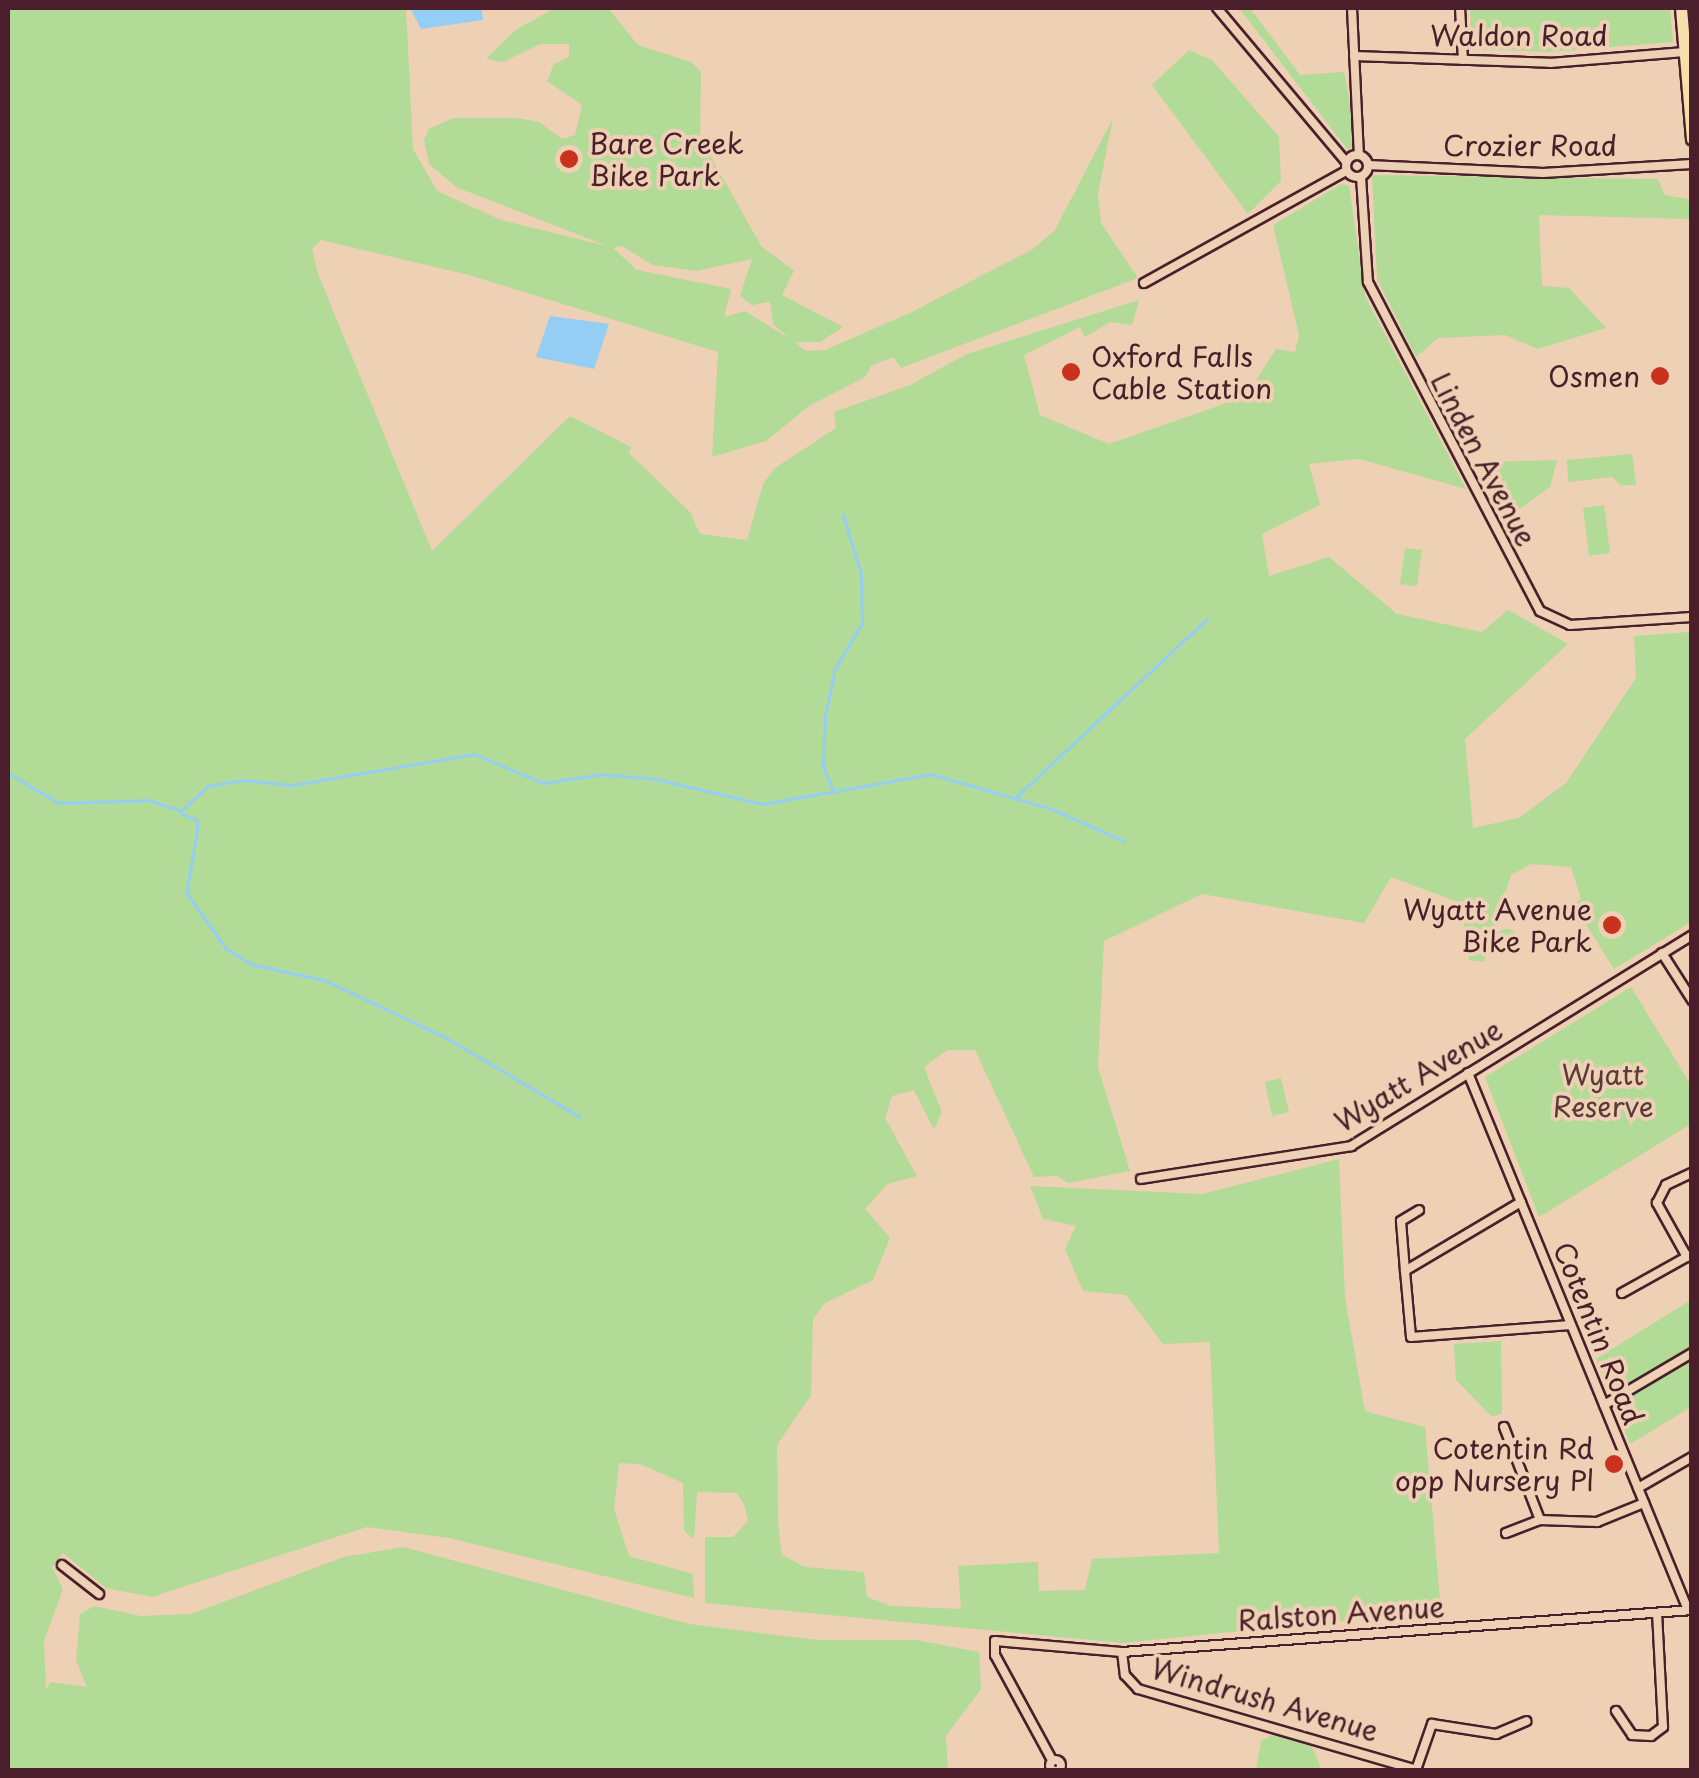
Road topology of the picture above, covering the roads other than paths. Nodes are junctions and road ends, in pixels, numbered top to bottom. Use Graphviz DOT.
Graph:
graph roads {
  1 [pos="1217,8"];
  2 [pos="1352,8"];
  3 [pos="1460,8"];
  4 [pos="1681,8"];
  5 [pos="1685,52"];
  6 [pos="1354,56"];
  7 [pos="1464,60"];
  8 [pos="1692,139"];
  9 [pos="1359,155"];
  10 [pos="1692,164"];
  11 [pos="1368,165"];
  12 [pos="1346,166"];
  13 [pos="1361,177"];
  14 [pos="1144,283"];
  15 [pos="1692,617"];
  16 [pos="1692,935"];
  17 [pos="1662,953"];
  18 [pos="1692,1000"];
  19 [pos="1468,1073"];
  20 [pos="1692,1174"];
  21 [pos="1141,1179"];
  22 [pos="1521,1202"];
  23 [pos="1419,1210"];
  24 [pos="1689,1256"];
  25 [pos="1406,1271"];
  26 [pos="1622,1292"];
  27 [pos="1572,1326"];
  28 [pos="1692,1352"];
  29 [pos="1604,1405"];
  30 [pos="1504,1428"];
  31 [pos="1692,1456"];
  32 [pos="1638,1488"];
  33 [pos="1644,1503"];
  34 [pos="1540,1520"];
  35 [pos="1506,1533"];
  36 [pos="62,1565"];
  37 [pos="99,1594"];
  38 [pos="1690,1610"];
  39 [pos="1657,1614"];
  40 [pos="1122,1652"];
  41 [pos="1616,1712"];
  42 [pos="1526,1721"];
  43 [pos="1053,1768"];
  44 [pos="1417,1770"];
  1 -- 12 [label="street"];
  2 -- 6 [label="street"];
  3 -- 7 [label="street"];
  4 -- 5 [label="main road"];
  5 -- 7 [label="street, Waldon Road"];
  5 -- 8 [label="main road"];
  6 -- 7 [label="street, Waldon Road"];
  6 -- 9 [label="street"];
  9 -- 11 [label="street"];
  9 -- 12 [label="street"];
  10 -- 11 [label="street, Crozier Road"];
  11 -- 13 [label="street"];
  12 -- 13 [label="street"];
  12 -- 14 [label="street"];
  13 -- 15 [label="street, Linden Avenue"];
  16 -- 17 [label="street, Wyatt Avenue"];
  17 -- 18 [label="street"];
  17 -- 19 [label="street, Wyatt Avenue"];
  19 -- 21 [label="street, Wyatt Avenue"];
  19 -- 22 [label="street, Cotentin Road"];
  20 -- 24 [label="street"];
  22 -- 25 [label="street"];
  22 -- 27 [label="street, Cotentin Road"];
  23 -- 25 [label="street"];
  24 -- 26 [label="street"];
  25 -- 27 [label="street"];
  27 -- 29 [label="street, Cotentin Road"];
  28 -- 29 [label="street"];
  29 -- 32 [label="street, Cotentin Road"];
  30 -- 34 [label="street"];
  31 -- 32 [label="street"];
  32 -- 33 [label="street, Cotentin Road"];
  33 -- 34 [label="street"];
  33 -- 38 [label="street, Cotentin Road"];
  34 -- 35 [label="street"];
  36 -- 37 [label="street"];
  38 -- 39 [label="street, Ralston Avenue"];
  39 -- 40 [label="street, Ralston Avenue"];
  39 -- 41 [label="street"];
  40 -- 43 [label="street, Ralston Avenue"];
  40 -- 44 [label="street, Windrush Avenue"];
  42 -- 44 [label="street"];
}
